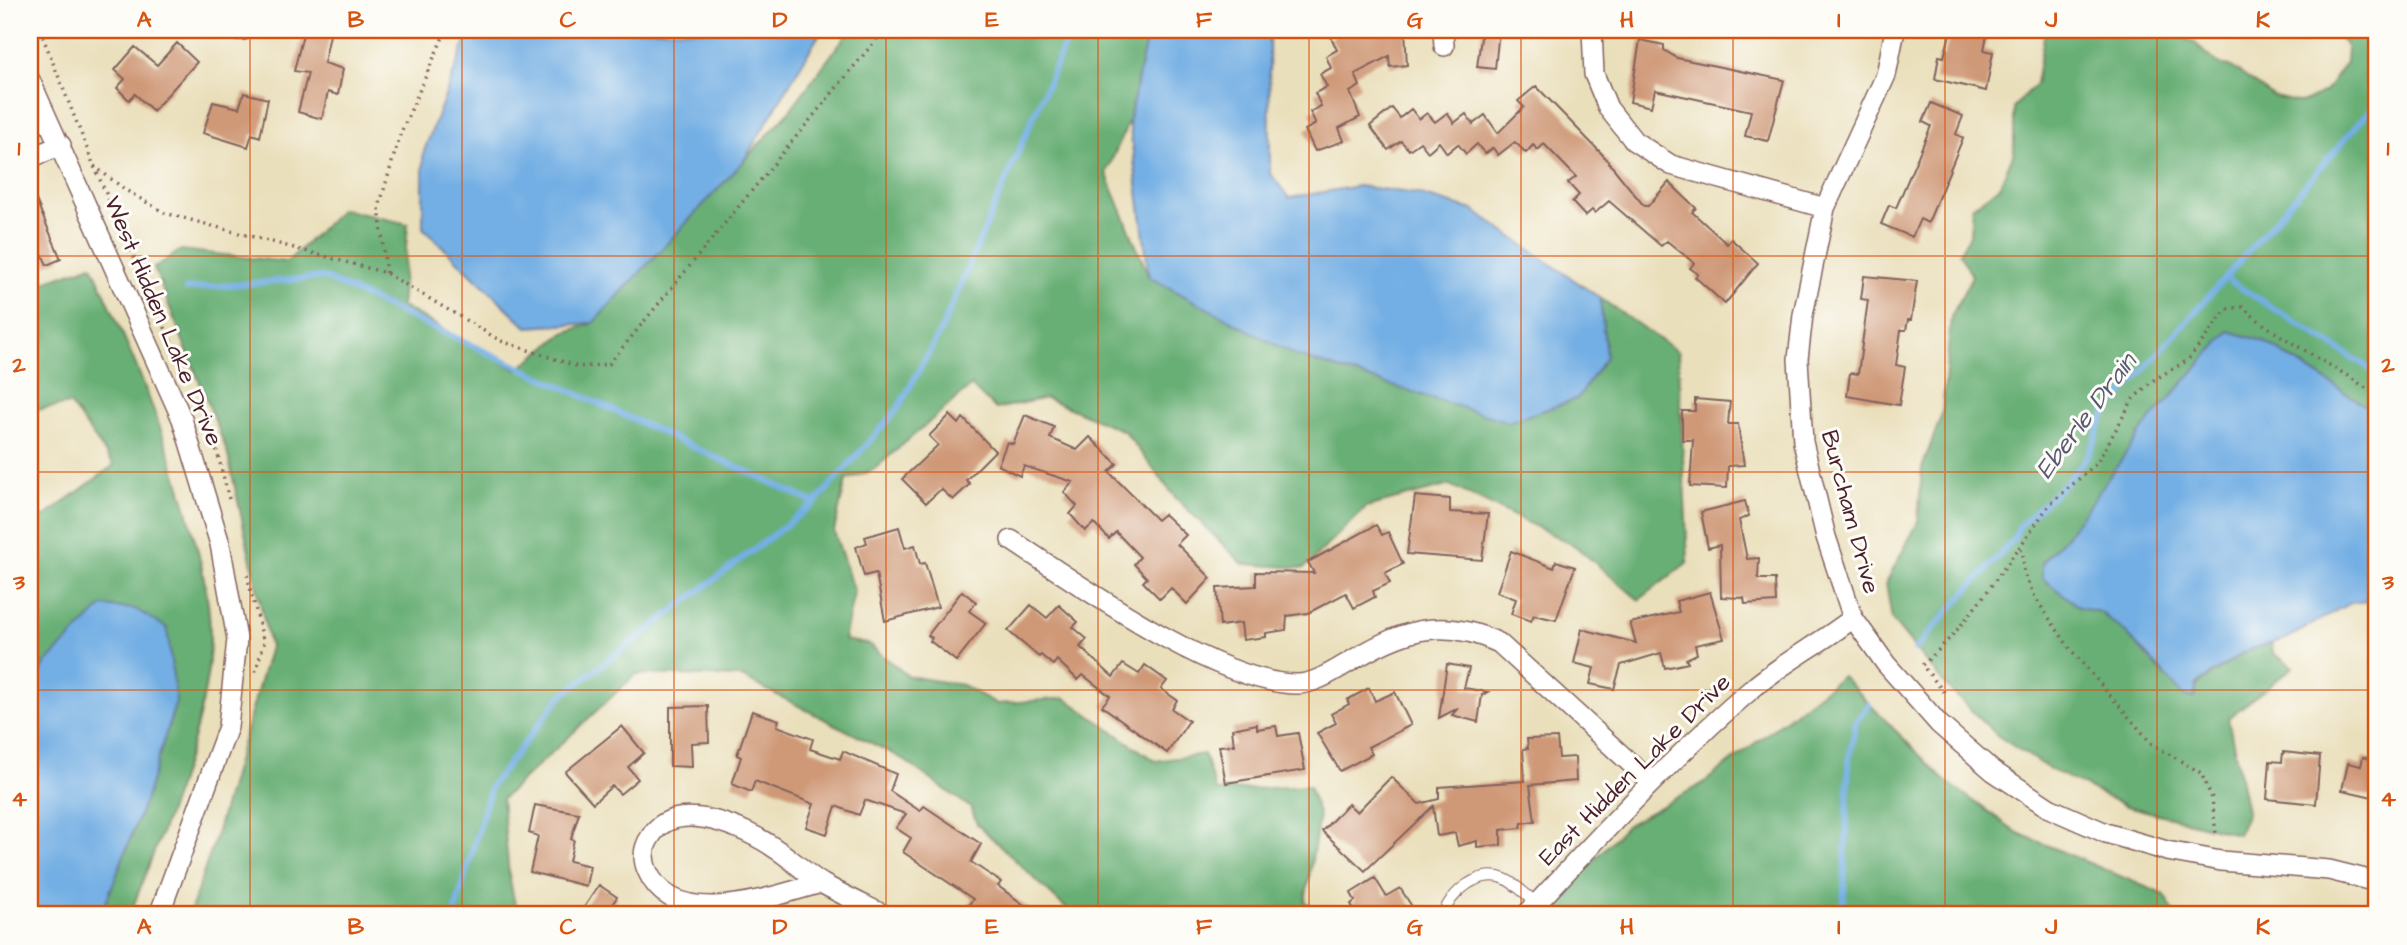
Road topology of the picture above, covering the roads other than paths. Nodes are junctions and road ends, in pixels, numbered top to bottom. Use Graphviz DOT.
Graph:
graph roads {
  1 [pos="1592,30"];
  2 [pos="1895,30"];
  3 [pos="30,80"];
  4 [pos="61,145"];
  5 [pos="30,158"];
  6 [pos="1825,208"];
  7 [pos="1011,540"];
  8 [pos="1853,618"];
  9 [pos="1651,782"];
  10 [pos="2377,882"];
  11 [pos="821,883"];
  12 [pos="1531,909"];
  13 [pos="159,915"];
  14 [pos="884,915"];
  15 [pos="1443,915"];
  1 -- 6 [label="street"];
  2 -- 6 [label="street, Burcham Drive"];
  3 -- 4 [label="street, West Hidden Lake Drive"];
  4 -- 5 [label="street"];
  4 -- 13 [label="street, West Hidden Lake Drive"];
  6 -- 8 [label="street, Burcham Drive"];
  7 -- 9 [label="street"];
  8 -- 9 [label="street, East Hidden Lake Drive"];
  8 -- 10 [label="street, Burcham Drive"];
  9 -- 12 [label="street, East Hidden Lake Drive"];
  11 -- 11 [label="street"];
  11 -- 14 [label="street"];
  12 -- 15 [label="lane"];
}
